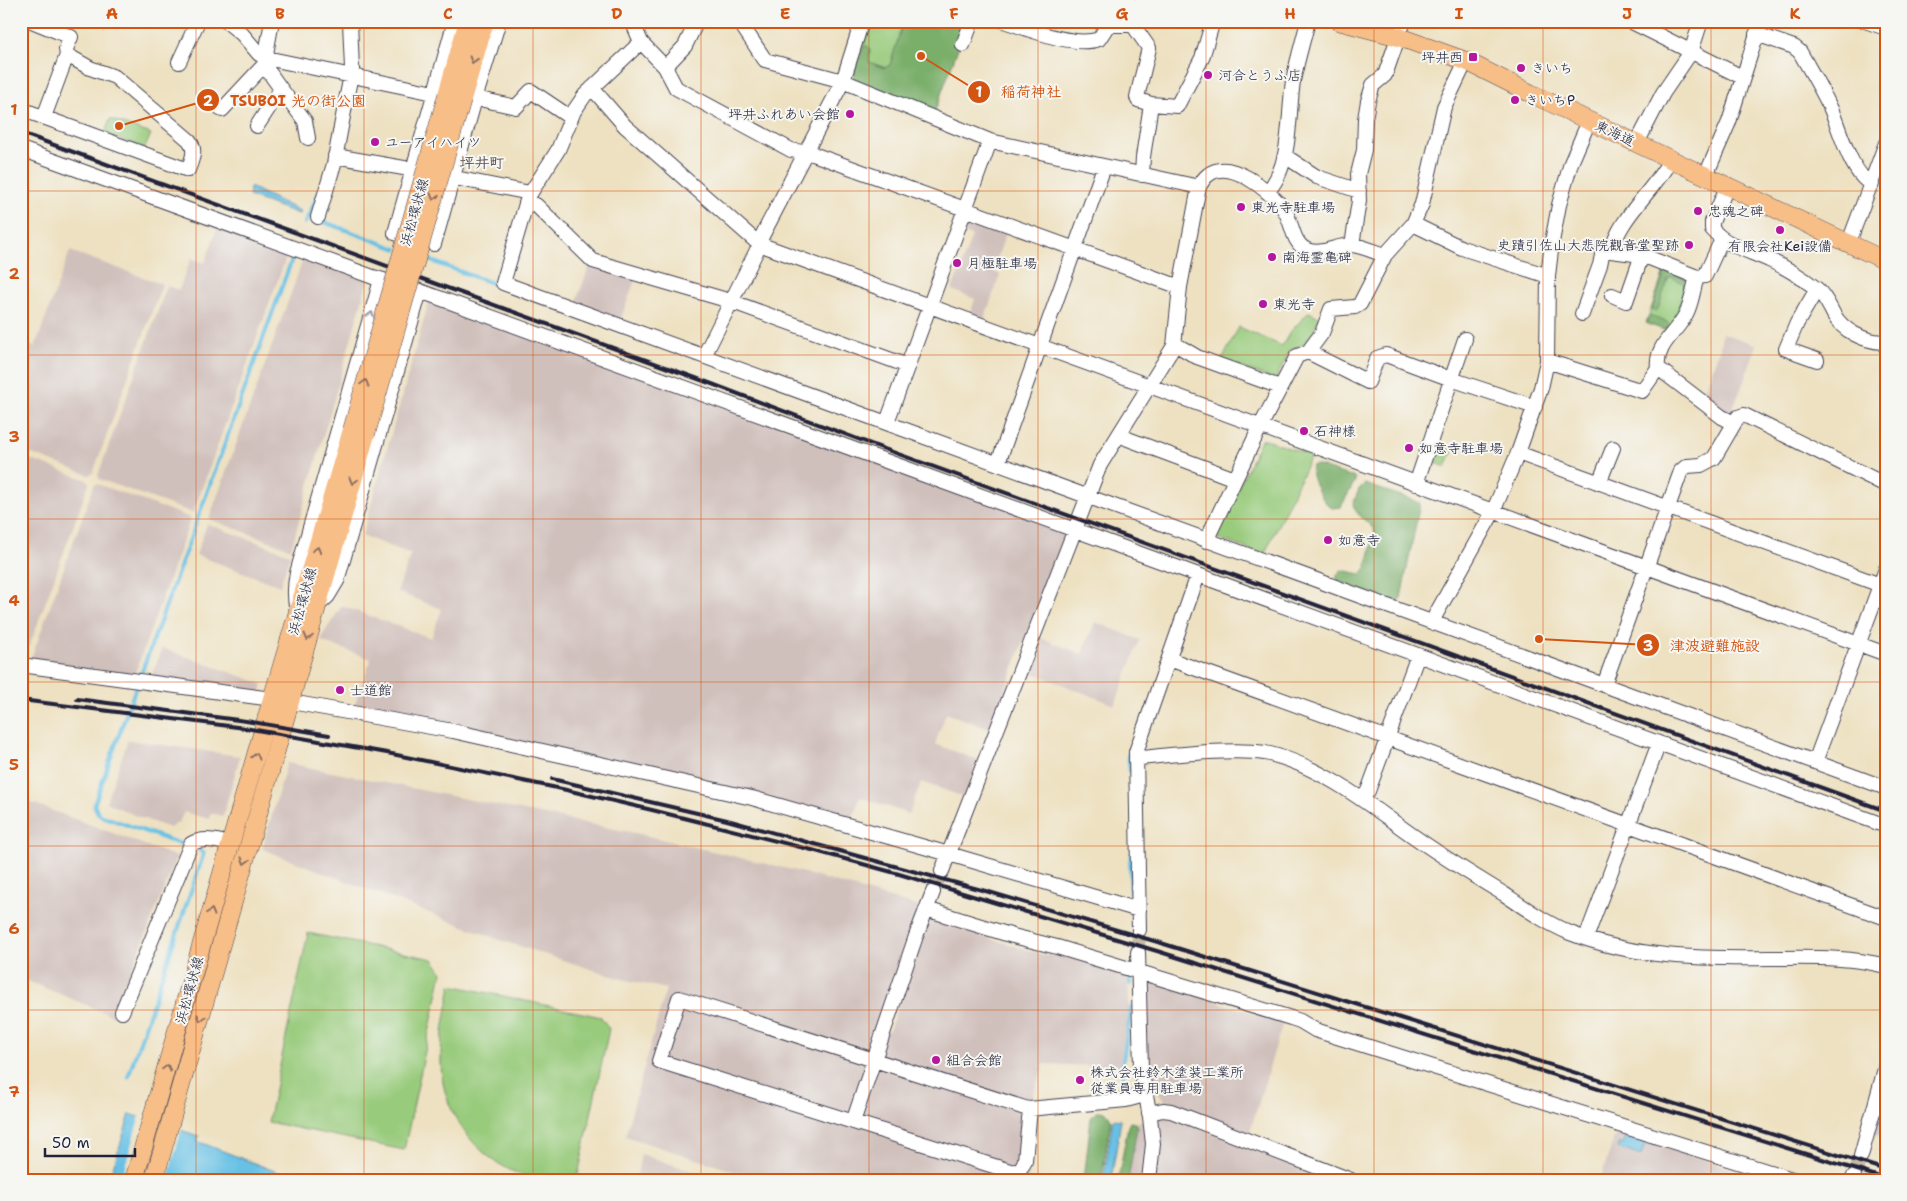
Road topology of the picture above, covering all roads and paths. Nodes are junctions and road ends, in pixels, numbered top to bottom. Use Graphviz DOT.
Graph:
graph roads {
  1 [pos="32,21"];
  2 [pos="198,21"];
  3 [pos="226,21"];
  4 [pos="272,21"];
  5 [pos="350,21"];
  6 [pos="454,21"];
  7 [pos="468,21"];
  8 [pos="485,21"];
  9 [pos="500,21"];
  10 [pos="632,21"];
  11 [pos="697,21"];
  12 [pos="972,21"];
  13 [pos="1004,21"];
  14 [pos="1213,21"];
  15 [pos="1308,21"];
  16 [pos="1338,21"];
  17 [pos="1630,21"];
  18 [pos="1701,21"];
  19 [pos="1866,21"];
  20 [pos="861,22"];
  21 [pos="1133,23"];
  22 [pos="743,27"];
  23 [pos="1758,28"];
  24 [pos="1886,28"];
  25 [pos="1401,29"];
  26 [pos="641,42"];
  27 [pos="963,45"];
  28 [pos="1691,52"];
  29 [pos="67,54"];
  30 [pos="265,61"];
  31 [pos="1466,61"];
  32 [pos="179,62"];
  33 [pos="665,68"];
  34 [pos="351,75"];
  35 [pos="1742,77"];
  36 [pos="843,81"];
  37 [pos="592,88"];
  38 [pos="282,89"];
  39 [pos="455,96"];
  40 [pos="1151,104"];
  41 [pos="21,109"];
  42 [pos="222,110"];
  43 [pos="44,117"];
  44 [pos="571,118"];
  45 [pos="1589,120"];
  46 [pos="257,126"];
  47 [pos="308,138"];
  48 [pos="990,141"];
  49 [pos="1637,143"];
  50 [pos="1886,143"];
  51 [pos="21,149"];
  52 [pos="806,152"];
  53 [pos="335,156"];
  54 [pos="1284,156"];
  55 [pos="1670,158"];
  56 [pos="1104,166"];
  57 [pos="413,170"];
  58 [pos="1142,175"];
  59 [pos="1706,175"];
  60 [pos="453,177"];
  61 [pos="1872,184"];
  62 [pos="1728,185"];
  63 [pos="1199,187"];
  64 [pos="1359,191"];
  65 [pos="1267,192"];
  66 [pos="528,198"];
  67 [pos="965,209"];
  68 [pos="318,217"];
  69 [pos="1413,224"];
  70 [pos="1722,239"];
  71 [pos="1849,242"];
  72 [pos="759,244"];
  73 [pos="1352,245"];
  74 [pos="1076,249"];
  75 [pos="1612,251"];
  76 [pos="1385,255"];
  77 [pos="1642,255"];
  78 [pos="1886,260"];
  79 [pos="1548,276"];
  80 [pos="1697,277"];
  81 [pos="381,280"];
  82 [pos="1180,287"];
  83 [pos="1817,289"];
  84 [pos="420,291"];
  85 [pos="1612,295"];
  86 [pos="730,302"];
  87 [pos="929,306"];
  88 [pos="1582,314"];
  89 [pos="1465,340"];
  90 [pos="1175,344"];
  91 [pos="1040,347"];
  92 [pos="1886,347"];
  93 [pos="1308,352"];
  94 [pos="704,356"];
  95 [pos="1817,360"];
  96 [pos="1548,361"];
  97 [pos="908,366"];
  98 [pos="1658,368"];
  99 [pos="1451,379"];
  100 [pos="1150,386"];
  101 [pos="1280,387"];
  102 [pos="1535,407"];
  103 [pos="887,422"];
  104 [pos="1734,423"];
  105 [pos="1260,427"];
  106 [pos="359,432"];
  107 [pos="1120,434"];
  108 [pos="1613,448"];
  109 [pos="1518,453"];
  110 [pos="998,463"];
  111 [pos="1235,479"];
  112 [pos="1599,483"];
  113 [pos="1416,484"];
  114 [pos="1886,485"];
  115 [pos="1088,498"];
  116 [pos="1668,508"];
  117 [pos="1493,512"];
  118 [pos="1075,530"];
  119 [pos="1206,541"];
  120 [pos="1646,568"];
  121 [pos="1886,570"];
  122 [pos="1198,575"];
  123 [pos="1883,586"];
  124 [pos="317,606"];
  125 [pos="298,615"];
  126 [pos="1433,623"];
  127 [pos="1858,644"];
  128 [pos="1886,654"];
  129 [pos="1418,655"];
  130 [pos="1169,659"];
  131 [pos="21,665"];
  132 [pos="1604,685"];
  133 [pos="272,699"];
  134 [pos="291,702"];
  135 [pos="1387,738"];
  136 [pos="1658,743"];
  137 [pos="1136,759"];
  138 [pos="1815,762"];
  139 [pos="1886,788"];
  140 [pos="1362,799"];
  141 [pos="1628,825"];
  142 [pos="1886,826"];
  143 [pos="253,834"];
  144 [pos="233,836"];
  145 [pos="950,854"];
  146 [pos="942,871"];
  147 [pos="933,892"];
  148 [pos="926,909"];
  149 [pos="1139,910"];
  150 [pos="1886,918"];
  151 [pos="1139,930"];
  152 [pos="1586,938"];
  153 [pos="1138,952"];
  154 [pos="1886,966"];
  155 [pos="1138,971"];
  156 [pos="122,1012"];
  157 [pos="872,1060"];
  158 [pos="1886,1065"];
  159 [pos="1145,1095"];
  160 [pos="155,1108"];
  161 [pos="1030,1109"];
  162 [pos="1149,1113"];
  163 [pos="173,1114"];
  164 [pos="852,1122"];
  165 [pos="1860,1156"];
  166 [pos="134,1180"];
  167 [pos="154,1180"];
  168 [pos="1149,1180"];
  169 [pos="1351,1180"];
  170 [pos="1795,1180"];
  1 -- 29 [label="street"];
  2 -- 32 [label="street"];
  3 -- 30 [label="street"];
  4 -- 30 [label="street"];
  5 -- 34 [label="street"];
  6 -- 39 [label="street"];
  7 -- 39 [label="main road, 浜松環状線"];
  8 -- 39 [label="main road, 浜松環状線, one-way"];
  9 -- 39 [label="street"];
  10 -- 26 [label="street"];
  11 -- 33 [label="street"];
  12 -- 27 [label="street"];
  13 -- 21 [label="street"];
  14 -- 40 [label="street"];
  15 -- 54 [label="street"];
  16 -- 25 [label="main road, 東海道"];
  17 -- 28 [label="street"];
  18 -- 28 [label="street"];
  19 -- 24 [label="street"];
  20 -- 36 [label="street"];
  21 -- 40 [label="street"];
  22 -- 36 [label="street"];
  23 -- 35 [label="street"];
  23 -- 61 [label="street"];
  25 -- 31 [label="main road, 東海道"];
  25 -- 64 [label="street"];
  26 -- 33 [label="street"];
  26 -- 37 [label="street"];
  28 -- 35 [label="street"];
  28 -- 49 [label="street"];
  29 -- 43 [label="street"];
  29 -- 43 [label="street"];
  30 -- 34 [label="street"];
  30 -- 38 [label="street"];
  30 -- 42 [label="street"];
  31 -- 45 [label="main road, 東海道"];
  31 -- 69 [label="street"];
  33 -- 52 [label="street"];
  34 -- 39 [label="street"];
  34 -- 53 [label="street"];
  35 -- 59 [label="street"];
  36 -- 48 [label="street"];
  36 -- 52 [label="street"];
  37 -- 44 [label="street"];
  37 -- 72 [label="street"];
  38 -- 46 [label="street"];
  38 -- 47 [label="street"];
  39 -- 44 [label="street"];
  39 -- 57 [label="street"];
  39 -- 60 [label="street"];
  39 -- 106 [label="main road, 浜松環状線, bridge"];
  40 -- 58 [label="street"];
  41 -- 43 [label="street"];
  44 -- 66 [label="street"];
  45 -- 49 [label="main road, 東海道"];
  45 -- 79 [label="street"];
  48 -- 56 [label="street"];
  48 -- 67 [label="street"];
  49 -- 55 [label="main road, 東海道"];
  50 -- 61 [label="street"];
  51 -- 81 [label="street"];
  52 -- 67 [label="street"];
  52 -- 72 [label="street"];
  53 -- 57 [label="street"];
  53 -- 68 [label="street"];
  54 -- 64 [label="street"];
  54 -- 65 [label="street"];
  55 -- 59 [label="main road, 東海道"];
  55 -- 75 [label="street"];
  56 -- 58 [label="street"];
  56 -- 74 [label="street"];
  57 -- 60 [label="street"];
  57 -- 60 [label="street"];
  58 -- 63 [label="street"];
  59 -- 62 [label="main road, 東海道"];
  60 -- 66 [label="street"];
  61 -- 71 [label="street"];
  62 -- 70 [label="street"];
  62 -- 71 [label="main road, 東海道"];
  63 -- 65 [label="street"];
  63 -- 82 [label="street"];
  64 -- 73 [label="street"];
  65 -- 73 [label="street"];
  66 -- 86 [label="street"];
  66 -- 94 [label="street"];
  67 -- 74 [label="street"];
  67 -- 87 [label="street"];
  69 -- 76 [label="street"];
  69 -- 79 [label="street"];
  70 -- 80 [label="street"];
  70 -- 83 [label="street"];
  71 -- 78 [label="main road, 東海道"];
  72 -- 86 [label="street"];
  72 -- 87 [label="street"];
  73 -- 76 [label="street"];
  74 -- 82 [label="street"];
  74 -- 91 [label="street"];
  75 -- 77 [label="street"];
  75 -- 88 [label="street"];
  76 -- 93 [label="street"];
  77 -- 80 [label="street"];
  77 -- 85 [label="street"];
  79 -- 96 [label="street"];
  80 -- 98 [label="street"];
  81 -- 84 [label="street"];
  125 -- 81 [label="street, one-way"];
  82 -- 90 [label="street"];
  83 -- 92 [label="street"];
  83 -- 95 [label="street"];
  84 -- 118 [label="street"];
  84 -- 124 [label="street"];
  86 -- 94 [label="street"];
  86 -- 97 [label="street"];
  87 -- 91 [label="street"];
  87 -- 97 [label="street"];
  89 -- 99 [label="street"];
  90 -- 100 [label="street"];
  90 -- 101 [label="street"];
  91 -- 100 [label="street"];
  91 -- 110 [label="street"];
  93 -- 99 [label="street"];
  93 -- 101 [label="street"];
  94 -- 103 [label="street"];
  96 -- 98 [label="street"];
  96 -- 102 [label="street"];
  97 -- 103 [label="street"];
  98 -- 104 [label="street"];
  99 -- 102 [label="street"];
  99 -- 113 [label="street"];
  100 -- 105 [label="street"];
  100 -- 107 [label="street"];
  101 -- 105 [label="street"];
  102 -- 109 [label="street"];
  103 -- 110 [label="street"];
  104 -- 114 [label="street"];
  104 -- 116 [label="street"];
  105 -- 111 [label="street"];
  105 -- 113 [label="street"];
  106 -- 124 [label="main road, 浜松環状線, one-way"];
  125 -- 106 [label="main road, 浜松環状線, one-way"];
  107 -- 111 [label="street"];
  107 -- 115 [label="street"];
  108 -- 112 [label="street"];
  109 -- 112 [label="street"];
  109 -- 117 [label="street"];
  110 -- 115 [label="street"];
  111 -- 119 [label="street"];
  112 -- 116 [label="street"];
  113 -- 117 [label="street"];
  115 -- 118 [label="street"];
  115 -- 119 [label="street"];
  116 -- 120 [label="street"];
  116 -- 123 [label="street"];
  117 -- 120 [label="street"];
  117 -- 126 [label="street"];
  118 -- 122 [label="street"];
  118 -- 145 [label="street"];
  119 -- 126 [label="street"];
  120 -- 127 [label="street"];
  120 -- 132 [label="street"];
  121 -- 123 [label="street"];
  122 -- 129 [label="street"];
  122 -- 130 [label="street"];
  123 -- 127 [label="street"];
  124 -- 134 [label="main road, 浜松環状線, one-way"];
  125 -- 133 [label="main road, 浜松環状線"];
  126 -- 132 [label="street"];
  127 -- 128 [label="street"];
  127 -- 138 [label="street"];
  129 -- 135 [label="street"];
  129 -- 136 [label="street"];
  130 -- 135 [label="street"];
  130 -- 137 [label="street"];
  131 -- 133 [label="street"];
  132 -- 138 [label="street"];
  144 -- 133 [label="main road, 浜松環状線, one-way"];
  134 -- 143 [label="main road, 浜松環状線"];
  134 -- 145 [label="street"];
  135 -- 140 [label="street"];
  135 -- 141 [label="street"];
  136 -- 141 [label="street"];
  136 -- 142 [label="street"];
  137 -- 140 [label="street"];
  137 -- 149 [label="street"];
  138 -- 139 [label="street"];
  140 -- 152 [label="street"];
  141 -- 150 [label="street"];
  141 -- 152 [label="street"];
  143 -- 144 [label="main road"];
  143 -- 163 [label="main road, 浜松環状線, one-way"];
  144 -- 156 [label="street"];
  160 -- 144 [label="main road, 浜松環状線, one-way"];
  145 -- 146 [label="street"];
  145 -- 149 [label="street"];
  147 -- 148 [label="street"];
  148 -- 155 [label="street"];
  148 -- 157 [label="street"];
  149 -- 151 [label="street"];
  152 -- 154 [label="street"];
  153 -- 155 [label="street"];
  155 -- 159 [label="street"];
  155 -- 170 [label="street"];
  157 -- 161 [label="street"];
  157 -- 164 [label="street"];
  157 -- 164 [label="street"];
  158 -- 165 [label="street"];
  159 -- 161 [label="street"];
  159 -- 162 [label="street"];
  160 -- 163 [label="main road"];
  160 -- 166 [label="main road, 浜松環状線"];
  161 -- 164 [label="street"];
  162 -- 168 [label="street"];
  162 -- 169 [label="street"];
  163 -- 167 [label="main road, 浜松環状線"];
}
